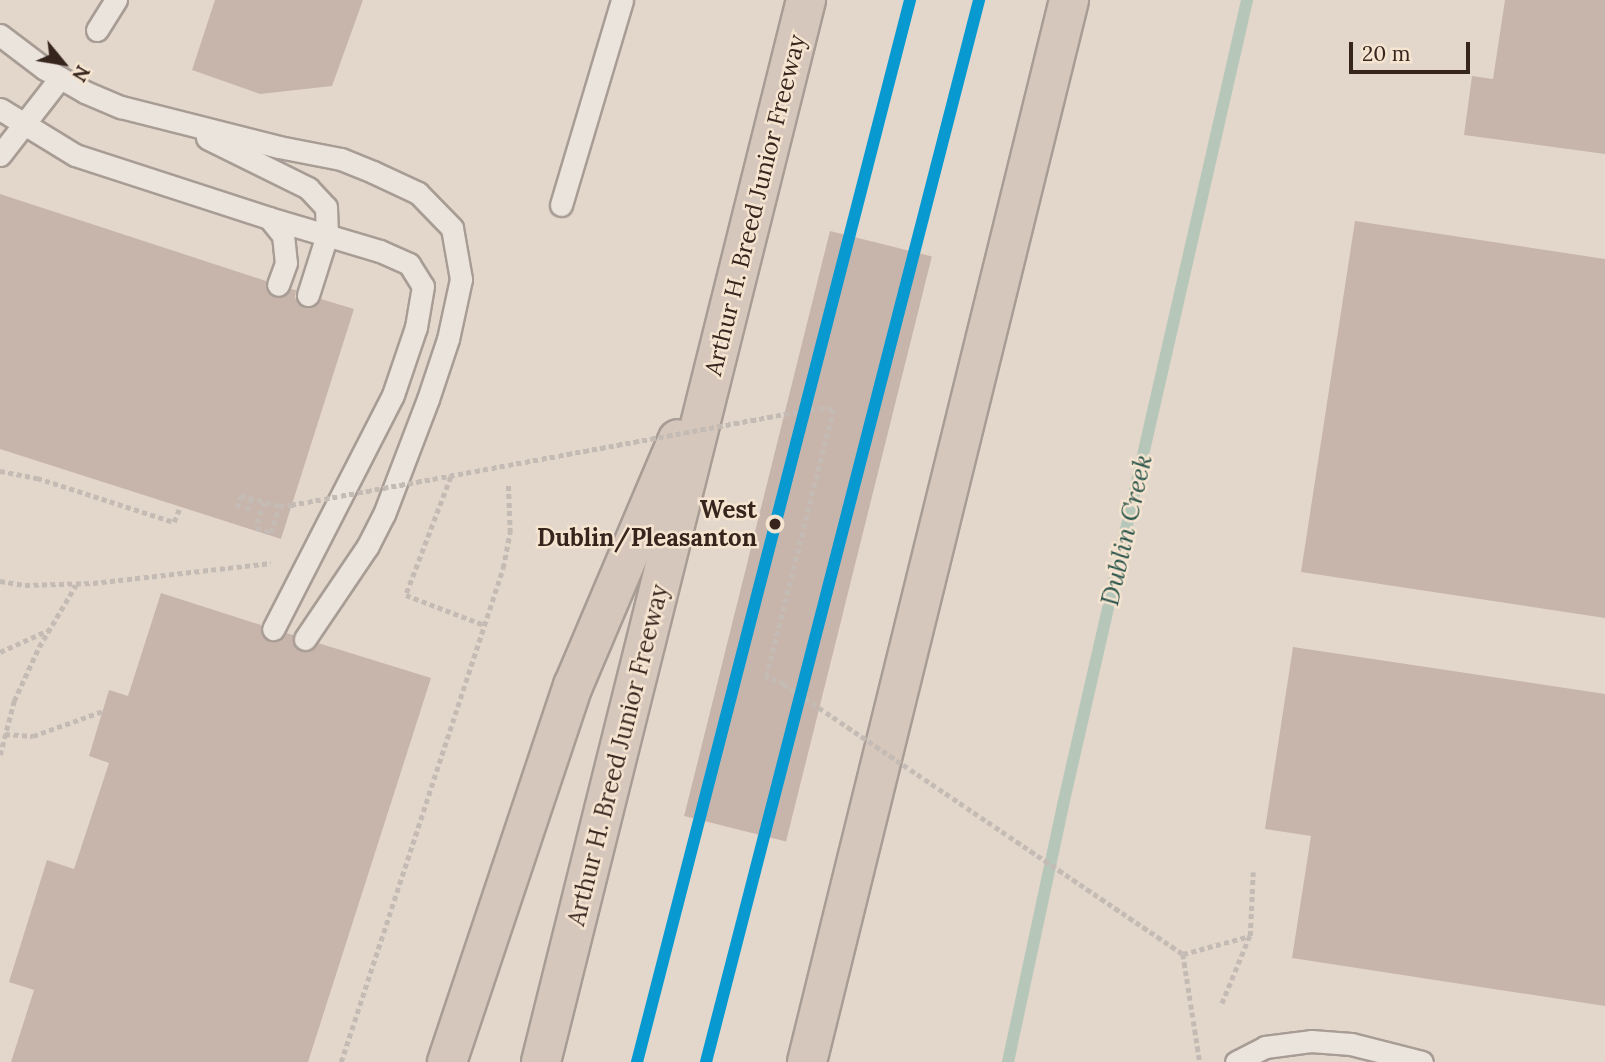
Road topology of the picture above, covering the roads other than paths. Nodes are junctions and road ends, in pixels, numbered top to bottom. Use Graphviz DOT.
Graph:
graph roads {
  1 [pos="116,0"];
  2 [pos="622,0"];
  3 [pos="806,0"];
  4 [pos="1069,0"];
  5 [pos="97,30"];
  6 [pos="0,35"];
  7 [pos="60,78"];
  8 [pos="0,109"];
  9 [pos="164,116"];
  10 [pos="24,125"];
  11 [pos="0,155"];
  12 [pos="561,205"];
  13 [pos="269,218"];
  14 [pos="327,235"];
  15 [pos="278,285"];
  16 [pos="308,295"];
  17 [pos="725,327"];
  18 [pos="273,629"];
  19 [pos="306,639"];
  20 [pos="447,1062"];
  21 [pos="541,1062"];
  22 [pos="807,1062"];
  23 [pos="1236,1062"];
  24 [pos="1422,1062"];
  1 -- 5 [label="lane"];
  2 -- 12 [label="lane"];
  3 -- 17 [label="highway, Arthur H. Breed Junior Freeway"];
  4 -- 22 [label="highway"];
  6 -- 7 [label="lane"];
  7 -- 9 [label="lane"];
  7 -- 10 [label="lane"];
  8 -- 10 [label="lane"];
  9 -- 14 [label="lane"];
  9 -- 19 [label="lane"];
  10 -- 11 [label="lane"];
  10 -- 13 [label="lane"];
  13 -- 14 [label="lane"];
  13 -- 15 [label="lane"];
  14 -- 16 [label="lane"];
  14 -- 18 [label="lane"];
  17 -- 20 [label="highway"];
  17 -- 21 [label="highway, Arthur H. Breed Junior Freeway"];
  23 -- 24 [label="lane"];
}
